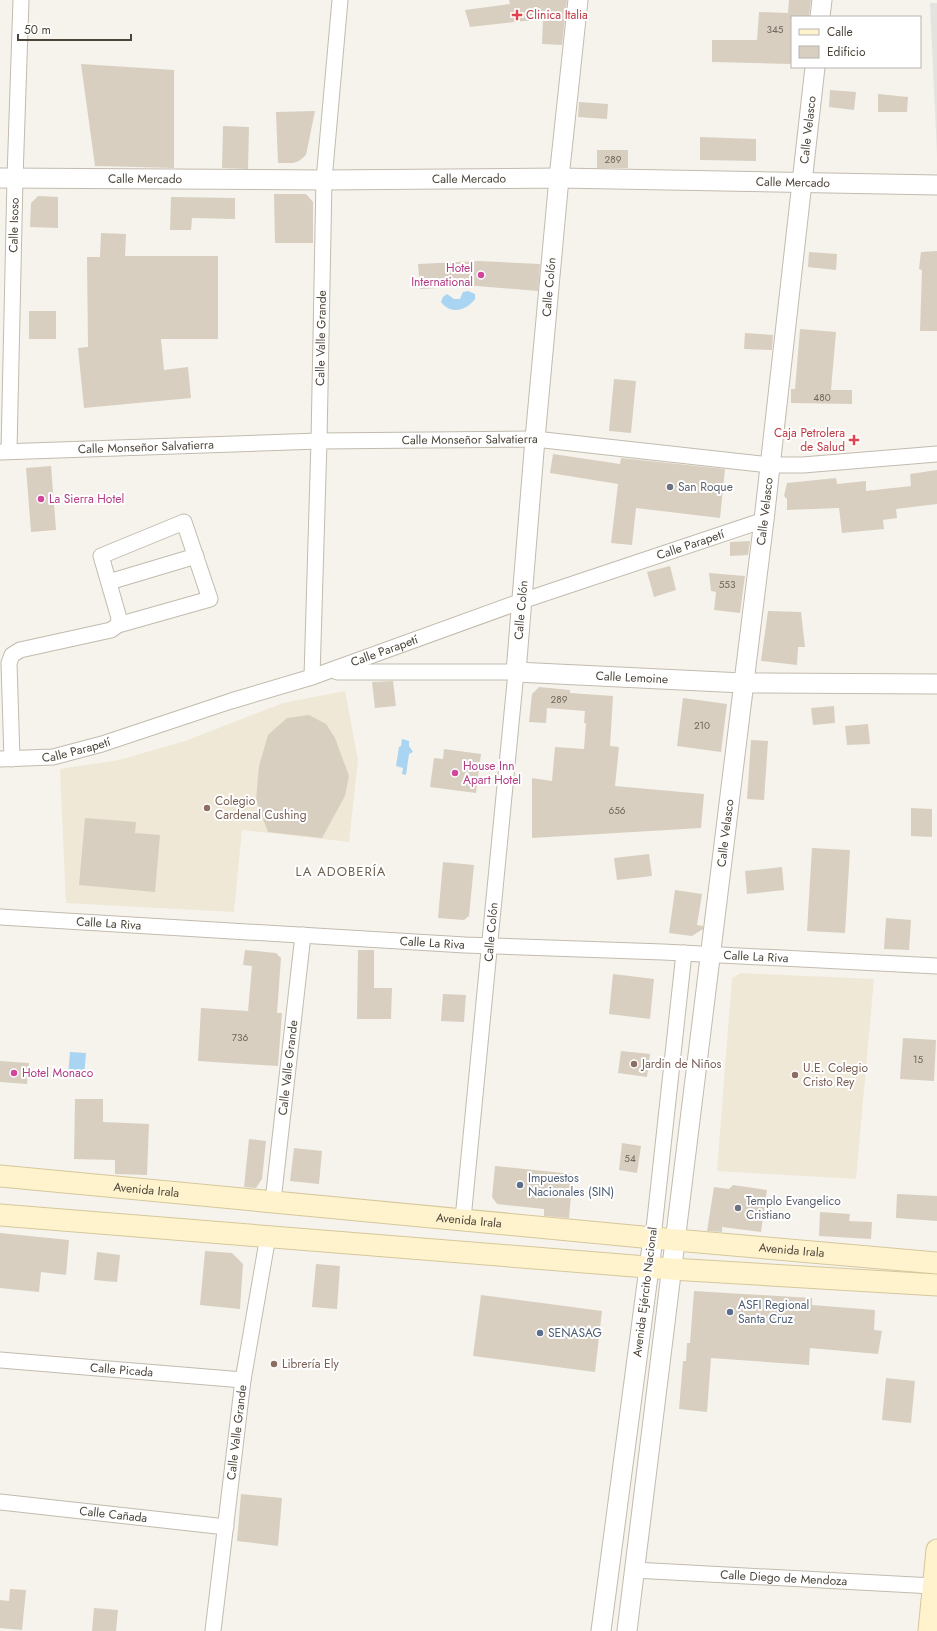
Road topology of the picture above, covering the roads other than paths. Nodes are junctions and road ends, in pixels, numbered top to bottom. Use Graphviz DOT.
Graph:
graph roads {
  1 [pos="21,0"];
  2 [pos="340,0"];
  3 [pos="578,0"];
  4 [pos="822,0"];
  5 [pos="820,16"];
  6 [pos="815,68"];
  7 [pos="7,178"];
  8 [pos="559,178"];
  9 [pos="324,180"];
  10 [pos="802,182"];
  11 [pos="937,185"];
  12 [pos="535,440"];
  13 [pos="319,441"];
  14 [pos="4,451"];
  15 [pos="937,454"];
  16 [pos="770,465"];
  17 [pos="764,520"];
  18 [pos="196,556"];
  19 [pos="109,582"];
  20 [pos="522,601"];
  21 [pos="118,625"];
  22 [pos="516,672"];
  23 [pos="319,674"];
  24 [pos="743,683"];
  25 [pos="937,684"];
  26 [pos="6,759"];
  27 [pos="0,916"];
  28 [pos="303,935"];
  29 [pos="490,946"];
  30 [pos="684,953"];
  31 [pos="709,955"];
  32 [pos="937,966"];
  33 [pos="0,1176"];
  34 [pos="273,1201"];
  35 [pos="0,1215"];
  36 [pos="463,1219"];
  37 [pos="268,1236"];
  38 [pos="653,1238"];
  39 [pos="675,1240"];
  40 [pos="937,1263"];
  41 [pos="648,1266"];
  42 [pos="670,1269"];
  43 [pos="937,1285"];
  44 [pos="0,1360"];
  45 [pos="242,1380"];
  46 [pos="0,1502"];
  47 [pos="226,1528"];
  48 [pos="937,1550"];
  49 [pos="611,1553"];
  50 [pos="634,1569"];
  51 [pos="608,1577"];
  52 [pos="935,1586"];
  53 [pos="213,1631"];
  54 [pos="601,1631"];
  55 [pos="627,1631"];
  56 [pos="929,1631"];
  1 -- 7 [label="street, Calle Isoso"];
  2 -- 9 [label="street, Calle Valle Grande"];
  3 -- 8 [label="street, Calle Colón"];
  4 -- 5 [label="street"];
  6 -- 10 [label="street, Calle Velasco"];
  7 -- 9 [label="street, Calle Mercado"];
  7 -- 14 [label="street, Calle Isoso"];
  8 -- 9 [label="street, Calle Mercado"];
  8 -- 10 [label="street, Calle Mercado"];
  8 -- 12 [label="street, Calle Colón"];
  9 -- 13 [label="street, Calle Valle Grande"];
  10 -- 11 [label="street, Calle Mercado"];
  10 -- 16 [label="street, Calle Velasco"];
  12 -- 13 [label="street, Calle Monseñor Salvatierra"];
  12 -- 16 [label="street, Calle Monseñor Salvatierra"];
  12 -- 20 [label="street, Calle Colón"];
  13 -- 14 [label="street, Calle Monseñor Salvatierra"];
  13 -- 23 [label="street, Calle Valle Grande"];
  15 -- 16 [label="street, Calle Monseñor Salvatierra"];
  16 -- 17 [label="street, Calle Velasco"];
  17 -- 20 [label="street, Calle Parapetí"];
  17 -- 24 [label="street, Calle Velasco"];
  18 -- 19 [label="street"];
  18 -- 19 [label="street"];
  18 -- 21 [label="street"];
  19 -- 21 [label="street"];
  20 -- 22 [label="street, Calle Colón"];
  20 -- 23 [label="street, Calle Parapetí"];
  21 -- 26 [label="street"];
  22 -- 23 [label="street, Calle Lemoine"];
  22 -- 24 [label="street, Calle Lemoine"];
  22 -- 29 [label="street, Calle Colón"];
  23 -- 26 [label="street, Calle Parapetí"];
  24 -- 25 [label="street, Calle Lemoine"];
  24 -- 31 [label="street, Calle Velasco"];
  27 -- 28 [label="street, Calle La Riva"];
  28 -- 29 [label="street, Calle La Riva"];
  28 -- 34 [label="street, Calle Valle Grande"];
  29 -- 30 [label="street, Calle La Riva"];
  29 -- 36 [label="street, Calle Colón"];
  30 -- 31 [label="street, Calle La Riva"];
  30 -- 38 [label="street, Avenida Ejército Nacional"];
  31 -- 32 [label="street, Calle La Riva"];
  31 -- 39 [label="street, Avenida Ejército Nacional"];
  33 -- 34 [label="main road, Avenida Irala"];
  34 -- 36 [label="main road, Avenida Irala"];
  35 -- 37 [label="main road, Avenida Irala"];
  36 -- 38 [label="main road, Avenida Irala"];
  37 -- 41 [label="main road, Avenida Irala"];
  37 -- 45 [label="street, Calle Valle Grande"];
  38 -- 39 [label="main road, Avenida Irala"];
  38 -- 41 [label="street, Avenida Ejército Nacional"];
  39 -- 40 [label="main road, Avenida Irala"];
  39 -- 42 [label="street, Avenida Ejército Nacional"];
  41 -- 42 [label="main road, Avenida Irala"];
  41 -- 49 [label="street, Avenida Ejército Nacional"];
  42 -- 43 [label="main road, Avenida Irala"];
  42 -- 50 [label="street, Avenida Ejército Nacional"];
  44 -- 45 [label="street, Calle Picada"];
  45 -- 47 [label="street, Calle Valle Grande"];
  46 -- 47 [label="street, Calle Cañada"];
  47 -- 53 [label="street, Calle Valle Grande"];
  48 -- 52 [label="main road"];
  49 -- 50 [label="street"];
  49 -- 51 [label="street, Avenida Ejército Nacional"];
  50 -- 51 [label="street"];
  50 -- 52 [label="street, Calle Diego de Mendoza"];
  50 -- 55 [label="street, Avenida Ejército Nacional"];
  51 -- 54 [label="street, Avenida Ejército Nacional"];
  52 -- 56 [label="main road"];
}
